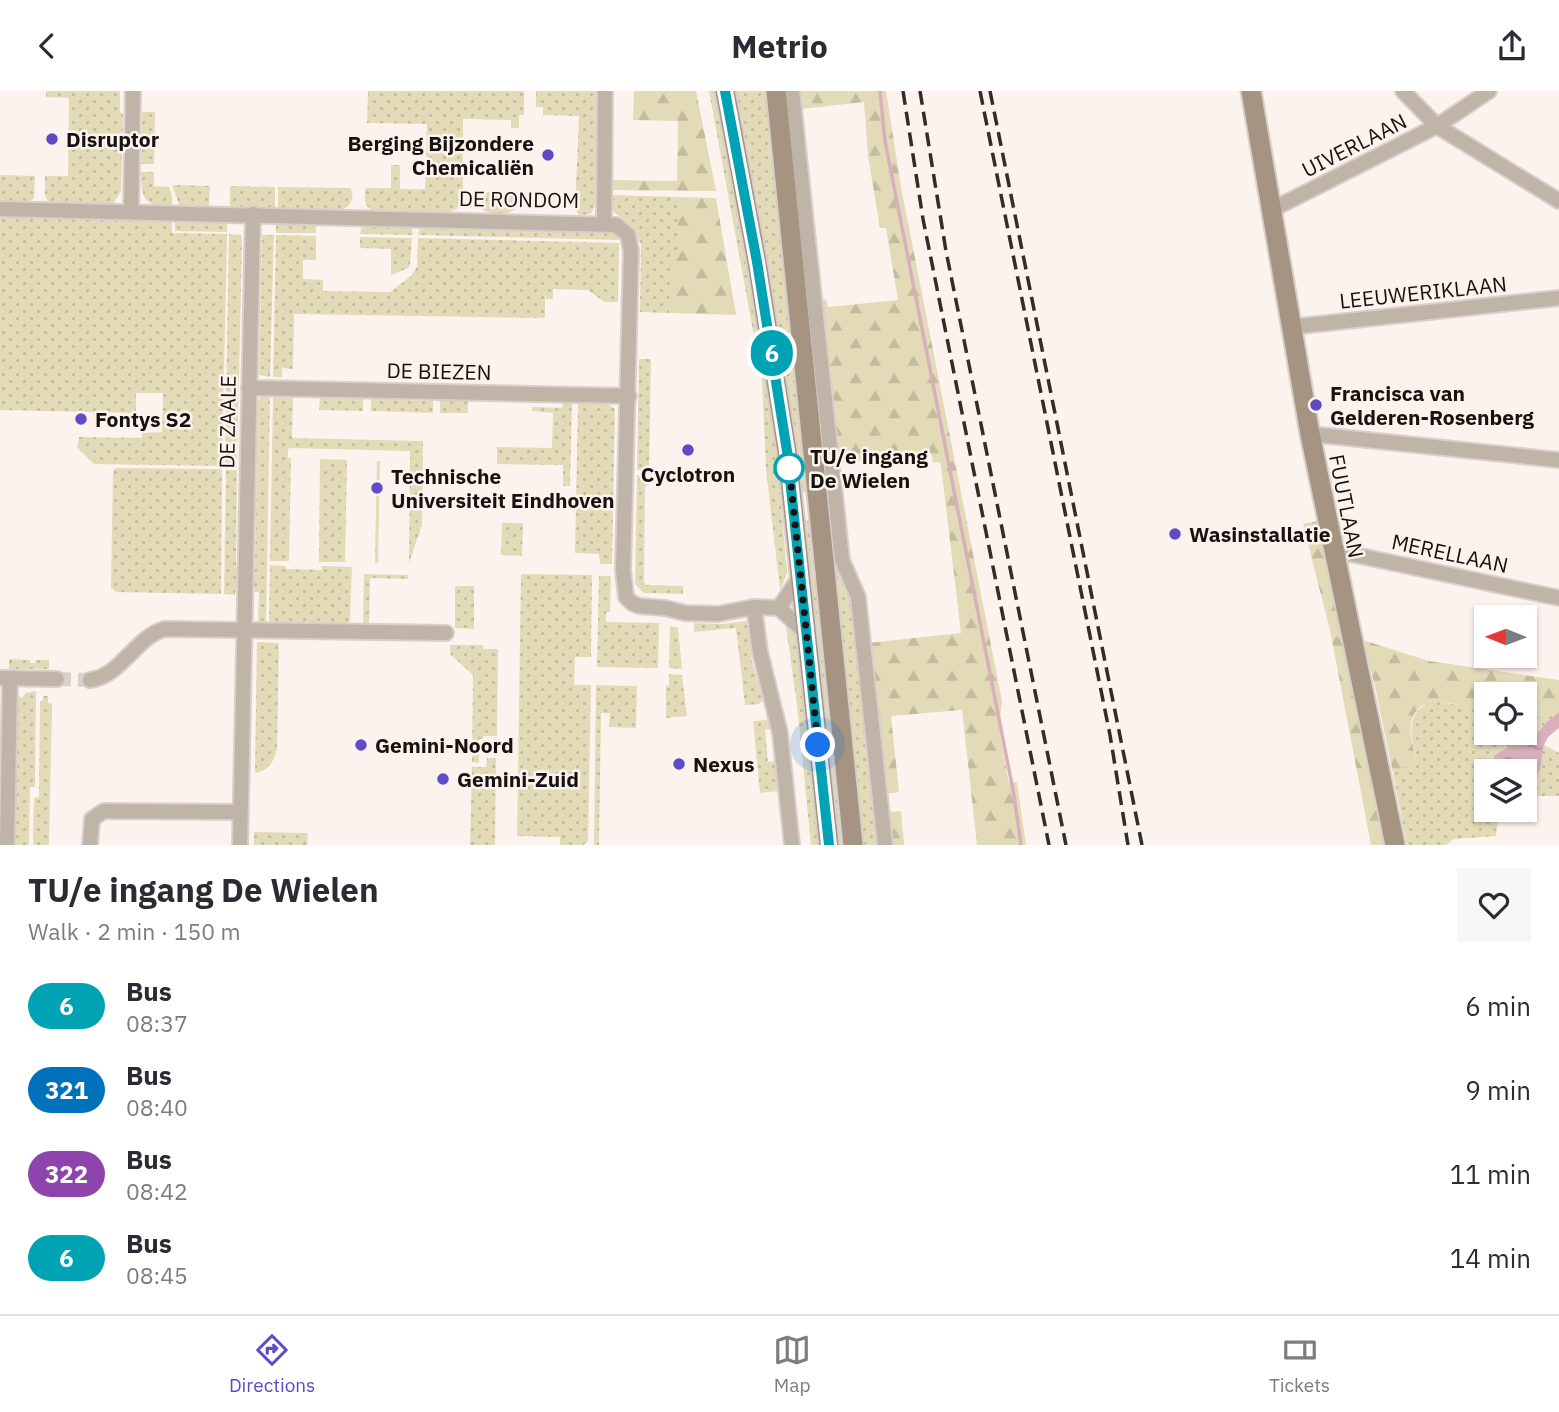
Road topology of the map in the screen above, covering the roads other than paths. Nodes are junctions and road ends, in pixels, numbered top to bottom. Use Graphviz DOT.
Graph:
graph roads {
  1 [pos="133,91"];
  2 [pos="605,91"];
  3 [pos="725,91"];
  4 [pos="776,91"];
  5 [pos="792,91"];
  6 [pos="1251,91"];
  7 [pos="1403,91"];
  8 [pos="1489,91"];
  9 [pos="1437,126"];
  10 [pos="1559,201"];
  11 [pos="0,209"];
  12 [pos="1272,210"];
  13 [pos="131,212"];
  14 [pos="253,214"];
  15 [pos="604,222"];
  16 [pos="1559,298"];
  17 [pos="1291,327"];
  18 [pos="249,388"];
  19 [pos="629,396"];
  20 [pos="1310,435"];
  21 [pos="1559,460"];
  22 [pos="1332,550"];
  23 [pos="801,575"];
  24 [pos="1559,598"];
  25 [pos="754,607"];
  26 [pos="779,608"];
  27 [pos="244,630"];
  28 [pos="446,633"];
  29 [pos="807,635"];
  30 [pos="5,678"];
  31 [pos="57,679"];
  32 [pos="90,680"];
  33 [pos="240,813"];
  34 [pos="7,845"];
  35 [pos="90,845"];
  36 [pos="240,845"];
  37 [pos="792,845"];
  38 [pos="829,845"];
  39 [pos="853,845"];
  40 [pos="885,845"];
  41 [pos="1395,845"];
  1 -- 13 [label="street"];
  2 -- 15 [label="street"];
  3 -- 23 [label="main road"];
  4 -- 39 [label="main road"];
  5 -- 40 [label="street"];
  6 -- 12 [label="main road, FUUTLAAN"];
  7 -- 9 [label="street"];
  8 -- 9 [label="street, UIVERLAAN"];
  9 -- 10 [label="street"];
  9 -- 12 [label="street, UIVERLAAN"];
  11 -- 13 [label="street, DE RONDOM"];
  12 -- 17 [label="main road, FUUTLAAN"];
  13 -- 14 [label="street, DE RONDOM"];
  14 -- 15 [label="street, DE RONDOM"];
  14 -- 18 [label="street, DE ZAALE"];
  15 -- 19 [label="street, DE RONDOM"];
  16 -- 17 [label="street, LEEUWERIKLAAN"];
  17 -- 20 [label="main road, FUUTLAAN"];
  18 -- 19 [label="street, DE BIEZEN"];
  18 -- 27 [label="street, DE ZAALE"];
  19 -- 25 [label="street, DE RONDOM"];
  20 -- 21 [label="street"];
  20 -- 22 [label="main road, FUUTLAAN"];
  22 -- 24 [label="street, MERELLAAN"];
  22 -- 41 [label="main road, FUUTLAAN"];
  23 -- 26 [label="street"];
  23 -- 29 [label="main road"];
  25 -- 26 [label="street, DE RONDOM"];
  25 -- 37 [label="street"];
  26 -- 29 [label="street"];
  27 -- 28 [label="street"];
  27 -- 32 [label="street"];
  27 -- 33 [label="street, DE ZAALE"];
  29 -- 38 [label="main road"];
  30 -- 31 [label="street"];
  30 -- 34 [label="street"];
  33 -- 35 [label="street"];
  33 -- 36 [label="street, DE ZAALE"];
}
